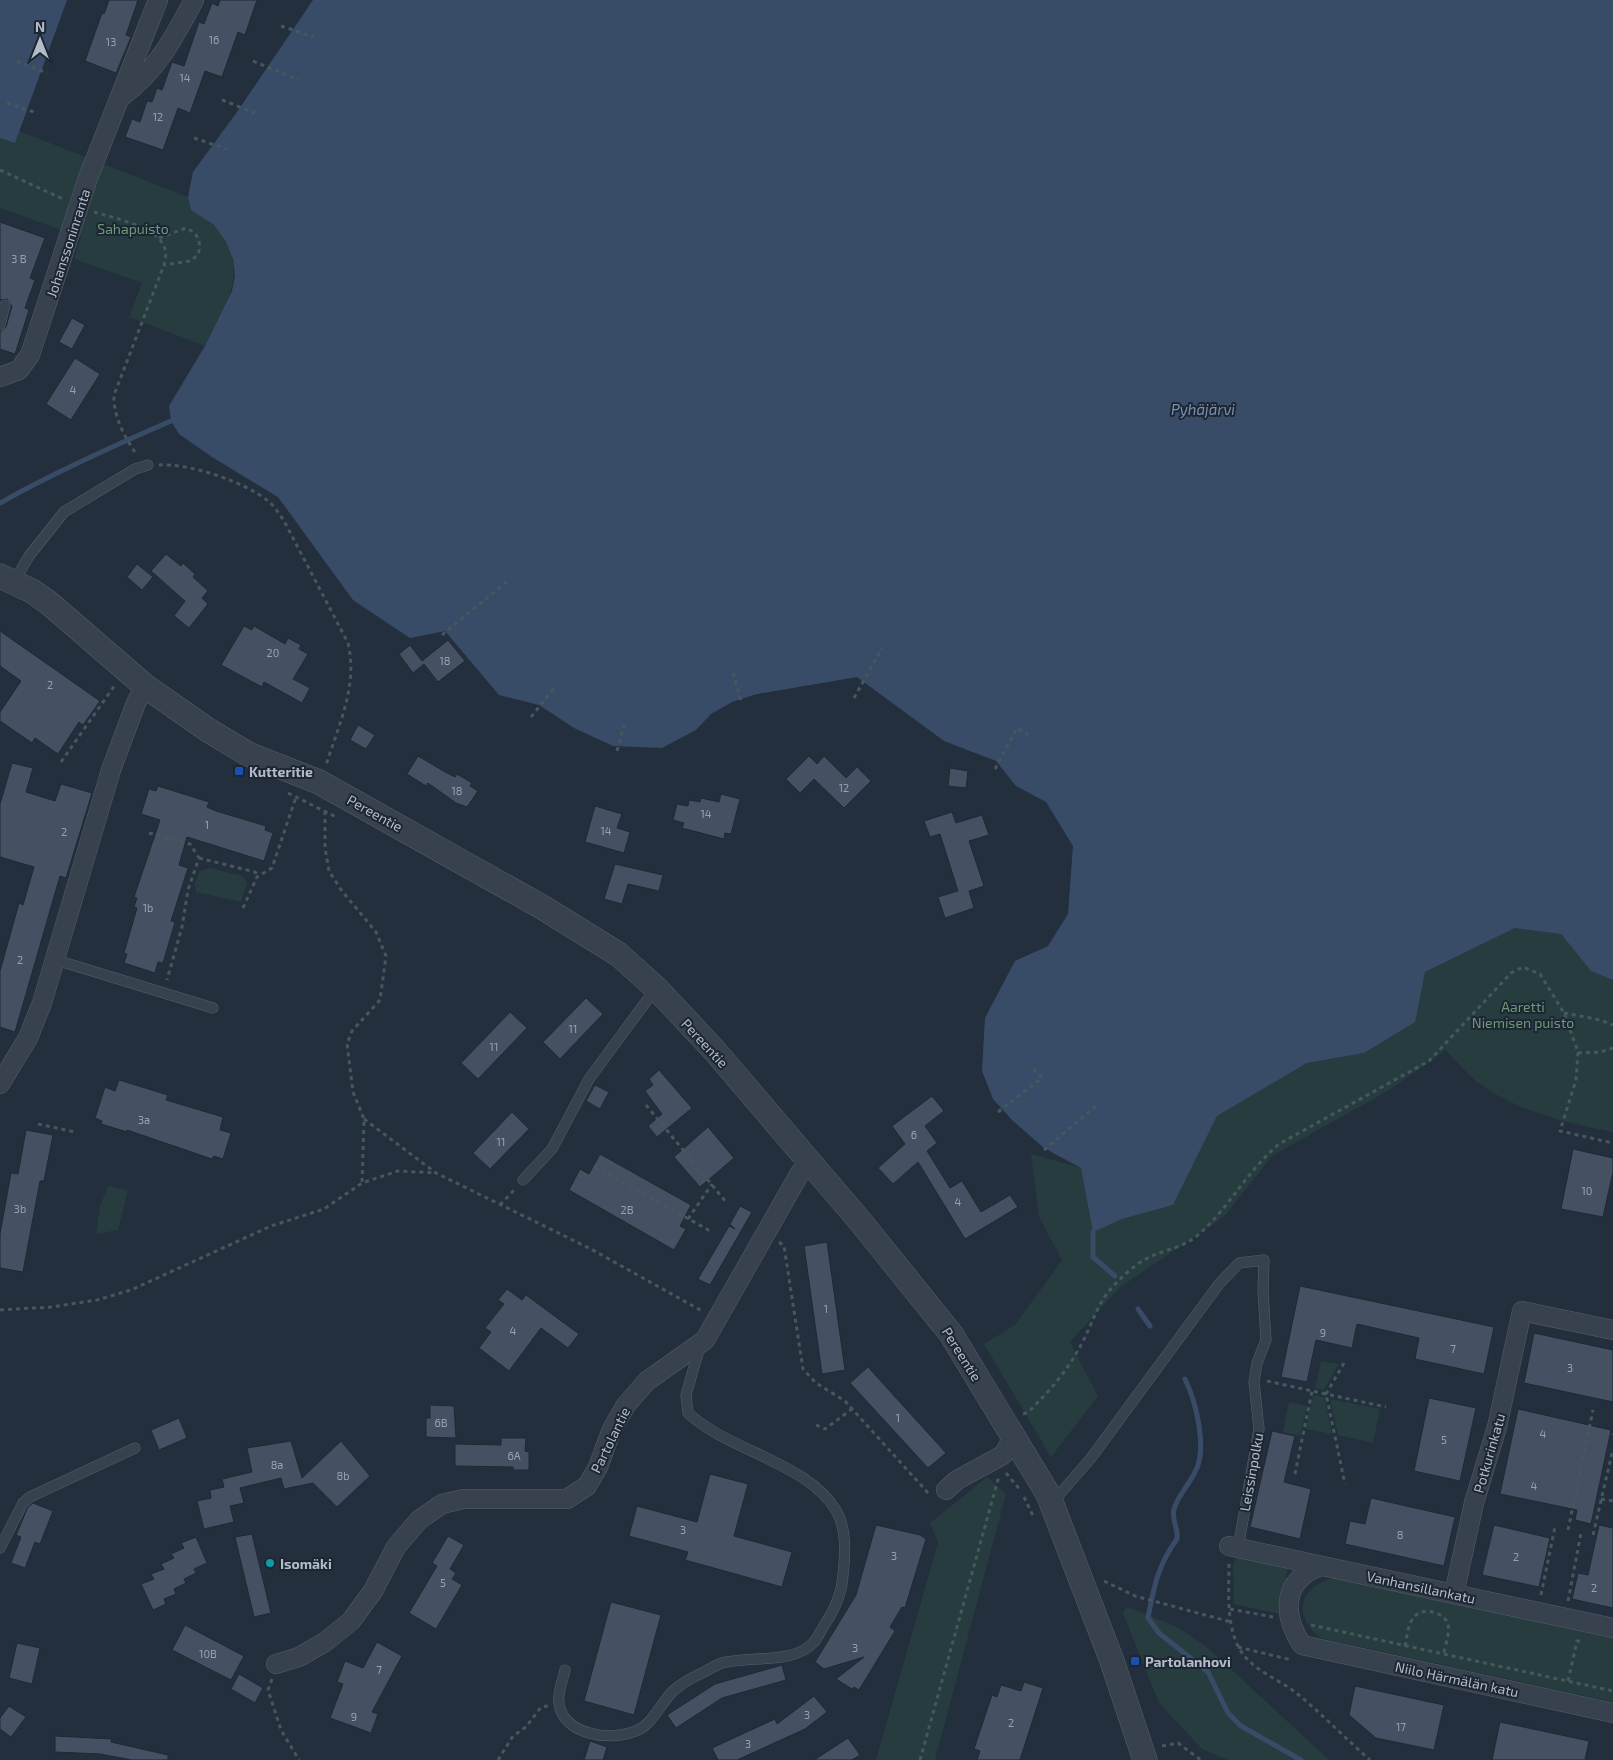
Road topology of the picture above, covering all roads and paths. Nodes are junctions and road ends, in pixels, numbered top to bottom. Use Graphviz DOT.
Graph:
graph roads {
  1 [pos="158,0"];
  2 [pos="194,0"];
  3 [pos="281,26"];
  4 [pos="314,37"];
  5 [pos="17,62"];
  6 [pos="253,62"];
  7 [pos="47,72"];
  8 [pos="299,80"];
  9 [pos="122,96"];
  10 [pos="222,100"];
  11 [pos="7,103"];
  12 [pos="34,112"];
  13 [pos="255,113"];
  14 [pos="194,138"];
  15 [pos="227,149"];
  16 [pos="0,170"];
  17 [pos="80,207"];
  18 [pos="159,238"];
  19 [pos="164,265"];
  20 [pos="5,305"];
  21 [pos="0,325"];
  22 [pos="0,378"];
  23 [pos="136,454"];
  24 [pos="148,465"];
  25 [pos="7,579"];
  26 [pos="510,580"];
  27 [pos="442,635"];
  28 [pos="882,648"];
  29 [pos="734,673"];
  30 [pos="108,678"];
  31 [pos="115,684"];
  32 [pos="555,687"];
  33 [pos="140,695"];
  34 [pos="854,698"];
  35 [pos="741,701"];
  36 [pos="531,717"];
  37 [pos="624,725"];
  38 [pos="1029,734"];
  39 [pos="617,751"];
  40 [pos="61,762"];
  41 [pos="326,765"];
  42 [pos="995,769"];
  43 [pos="287,793"];
  44 [pos="296,797"];
  45 [pos="325,811"];
  46 [pos="341,820"];
  47 [pos="149,833"];
  48 [pos="199,858"];
  49 [pos="259,876"];
  50 [pos="243,908"];
  51 [pos="56,960"];
  52 [pos="656,988"];
  53 [pos="164,993"];
  54 [pos="213,1008"];
  55 [pos="1564,1013"];
  56 [pos="1613,1025"];
  57 [pos="1613,1048"];
  58 [pos="1578,1053"];
  59 [pos="1031,1066"];
  60 [pos="0,1084"];
  61 [pos="1098,1104"];
  62 [pos="646,1105"];
  63 [pos="998,1112"];
  64 [pos="364,1119"];
  65 [pos="38,1124"];
  66 [pos="75,1132"];
  67 [pos="1613,1142"];
  68 [pos="1044,1150"];
  69 [pos="594,1166"];
  70 [pos="812,1166"];
  71 [pos="436,1173"];
  72 [pos="523,1180"];
  73 [pos="362,1183"];
  74 [pos="712,1184"];
  75 [pos="726,1202"];
  76 [pos="500,1205"];
  77 [pos="688,1219"];
  78 [pos="712,1232"];
  79 [pos="768,1232"];
  80 [pos="0,1310"];
  81 [pos="718,1320"];
  82 [pos="1613,1330"];
  83 [pos="701,1343"];
  84 [pos="1344,1363"];
  85 [pos="1255,1378"];
  86 [pos="1312,1391"];
  87 [pos="1326,1394"];
  88 [pos="1386,1407"];
  89 [pos="852,1409"];
  90 [pos="1593,1410"];
  91 [pos="1026,1413"];
  92 [pos="816,1425"];
  93 [pos="135,1448"];
  94 [pos="1613,1448"];
  95 [pos="1006,1453"];
  96 [pos="1612,1456"];
  97 [pos="1295,1474"];
  98 [pos="1345,1484"];
  99 [pos="940,1495"];
  100 [pos="1601,1499"];
  101 [pos="1613,1501"];
  102 [pos="1052,1504"];
  103 [pos="1037,1526"];
  104 [pos="1555,1527"];
  105 [pos="1568,1530"];
  106 [pos="1581,1533"];
  107 [pos="1593,1535"];
  108 [pos="1236,1543"];
  109 [pos="0,1548"];
  110 [pos="1321,1566"];
  111 [pos="1098,1579"];
  112 [pos="1454,1594"];
  113 [pos="1540,1600"];
  114 [pos="1567,1606"];
  115 [pos="1230,1609"];
  116 [pos="1289,1620"];
  117 [pos="1231,1622"];
  118 [pos="1613,1628"];
  119 [pos="1586,1642"];
  120 [pos="1405,1646"];
  121 [pos="1238,1647"];
  122 [pos="1254,1652"];
  123 [pos="1444,1654"];
  124 [pos="276,1664"];
  125 [pos="565,1670"];
  126 [pos="1439,1676"];
  127 [pos="1568,1681"];
  128 [pos="1613,1691"];
  129 [pos="558,1703"];
  130 [pos="1613,1713"];
  131 [pos="1153,1753"];
  132 [pos="299,1760"];
  133 [pos="498,1760"];
  134 [pos="920,1760"];
  135 [pos="1201,1760"];
  136 [pos="1370,1760"];
  1 -- 9 [label="street, Johanssoninranta"];
  2 -- 9 [label="street, Johanssoninranta"];
  3 -- 4 [label="path"];
  5 -- 7 [label="path"];
  6 -- 8 [label="path"];
  9 -- 17 [label="street, Johanssoninranta"];
  10 -- 13 [label="path"];
  11 -- 12 [label="path"];
  14 -- 15 [label="path"];
  16 -- 17 [label="path"];
  17 -- 18 [label="path"];
  17 -- 22 [label="street, Johanssoninranta"];
  18 -- 19 [label="path"];
  18 -- 19 [label="path"];
  19 -- 23 [label="path"];
  20 -- 21 [label="lane"];
  24 -- 25 [label="lane"];
  24 -- 41 [label="path"];
  25 -- 33 [label="street, Pereentie"];
  26 -- 27 [label="path"];
  28 -- 34 [label="path"];
  29 -- 35 [label="path"];
  30 -- 31 [label="path"];
  31 -- 33 [label="path"];
  31 -- 40 [label="path"];
  32 -- 36 [label="path"];
  33 -- 51 [label="street"];
  33 -- 52 [label="street, Pereentie"];
  37 -- 39 [label="path"];
  38 -- 42 [label="path"];
  43 -- 44 [label="path"];
  44 -- 45 [label="path"];
  44 -- 49 [label="path"];
  45 -- 46 [label="path"];
  45 -- 64 [label="path"];
  47 -- 48 [label="path"];
  48 -- 49 [label="path"];
  48 -- 53 [label="path"];
  49 -- 50 [label="path"];
  51 -- 53 [label="lane"];
  51 -- 60 [label="street"];
  52 -- 70 [label="street, Pereentie"];
  52 -- 72 [label="lane"];
  53 -- 54 [label="lane"];
  55 -- 56 [label="path"];
  55 -- 58 [label="path"];
  55 -- 91 [label="path"];
  57 -- 58 [label="path"];
  58 -- 67 [label="path"];
  59 -- 63 [label="path"];
  61 -- 68 [label="path"];
  62 -- 74 [label="path"];
  64 -- 71 [label="path"];
  64 -- 73 [label="path"];
  65 -- 66 [label="path"];
  69 -- 77 [label="path"];
  70 -- 79 [label="street, Partolantie"];
  70 -- 95 [label="street, Pereentie"];
  71 -- 73 [label="path"];
  71 -- 76 [label="path"];
  72 -- 76 [label="path"];
  73 -- 80 [label="path"];
  74 -- 75 [label="path"];
  74 -- 77 [label="path"];
  76 -- 81 [label="path"];
  77 -- 78 [label="path"];
  79 -- 81 [label="street, Partolantie"];
  79 -- 89 [label="path"];
  81 -- 83 [label="street, Partolantie"];
  82 -- 112 [label="street, Potkurinkatu"];
  83 -- 124 [label="street, Partolantie"];
  83 -- 129 [label="lane"];
  84 -- 87 [label="path"];
  85 -- 86 [label="path"];
  85 -- 102 [label="lane, Leissinpolku"];
  85 -- 108 [label="lane, Leissinpolku"];
  86 -- 87 [label="path"];
  86 -- 97 [label="path"];
  87 -- 88 [label="path"];
  87 -- 98 [label="path"];
  89 -- 92 [label="path"];
  89 -- 99 [label="path"];
  90 -- 105 [label="path"];
  93 -- 109 [label="lane"];
  94 -- 96 [label="path"];
  95 -- 99 [label="street"];
  95 -- 102 [label="street, Pereentie"];
  95 -- 103 [label="path"];
  95 -- 134 [label="path"];
  96 -- 100 [label="path"];
  100 -- 101 [label="path"];
  100 -- 107 [label="path"];
  102 -- 131 [label="street, Pereentie"];
  104 -- 113 [label="path"];
  106 -- 114 [label="path"];
  108 -- 110 [label="street, Vanhansillankatu"];
  108 -- 115 [label="path"];
  110 -- 112 [label="street, Vanhansillankatu"];
  110 -- 116 [label="street"];
  111 -- 117 [label="path"];
  112 -- 118 [label="street, Vanhansillankatu"];
  115 -- 116 [label="path"];
  115 -- 117 [label="path"];
  116 -- 120 [label="path"];
  116 -- 126 [label="street, Niilo Härmälän katu"];
  117 -- 121 [label="path"];
  119 -- 127 [label="path"];
  120 -- 123 [label="path"];
  120 -- 123 [label="path"];
  121 -- 122 [label="path"];
  121 -- 136 [label="path"];
  123 -- 126 [label="path"];
  123 -- 127 [label="path"];
  124 -- 132 [label="path"];
  125 -- 129 [label="lane"];
  126 -- 130 [label="street, Niilo Härmälän katu"];
  127 -- 128 [label="path"];
  129 -- 133 [label="path"];
  131 -- 135 [label="path"];
}
